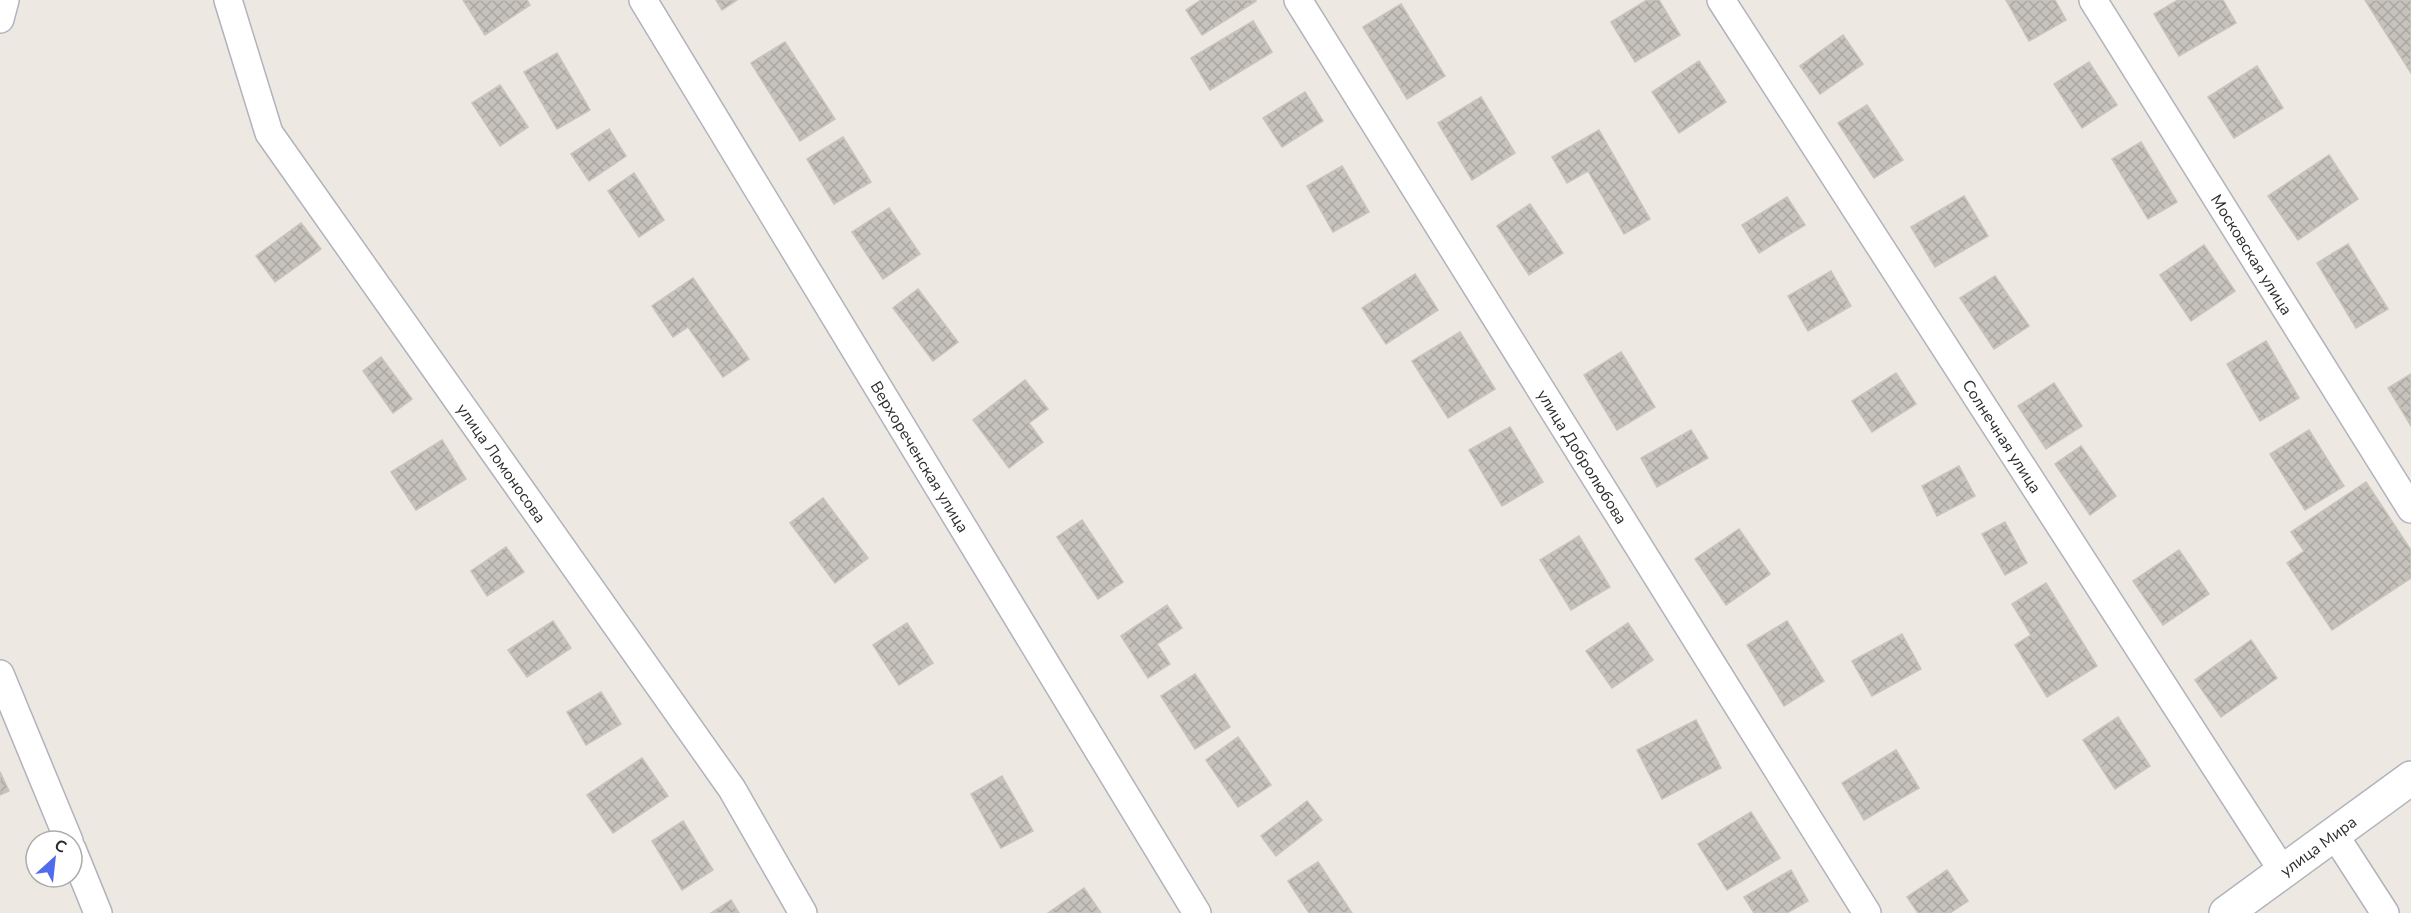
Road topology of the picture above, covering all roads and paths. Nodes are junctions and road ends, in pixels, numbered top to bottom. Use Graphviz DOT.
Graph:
graph roads {
  1 [pos="4,0"];
  2 [pos="228,0"];
  3 [pos="643,0"];
  4 [pos="1298,0"];
  5 [pos="1720,0"];
  6 [pos="2093,0"];
  7 [pos="0,19"];
  8 [pos="2411,509"];
  9 [pos="0,674"];
  10 [pos="2411,778"];
  11 [pos="64,829"];
  12 [pos="2334,834"];
  13 [pos="2284,873"];
  14 [pos="84,879"];
  15 [pos="98,913"];
  16 [pos="803,913"];
  17 [pos="1197,913"];
  18 [pos="1867,913"];
  19 [pos="2226,913"];
  20 [pos="2385,913"];
  1 -- 7 [label="street"];
  2 -- 16 [label="street, улица Ломоносова"];
  3 -- 17 [label="street, Верхореченская улица"];
  4 -- 18 [label="street, улица Добролюбова"];
  5 -- 13 [label="street, Солнечная улица"];
  6 -- 8 [label="street, Московская улица"];
  9 -- 11 [label="street"];
  10 -- 12 [label="street, улица Мира"];
  12 -- 13 [label="street, улица Мира"];
  12 -- 20 [label="street"];
  13 -- 19 [label="street, улица Мира"];
  14 -- 15 [label="street"];
}
